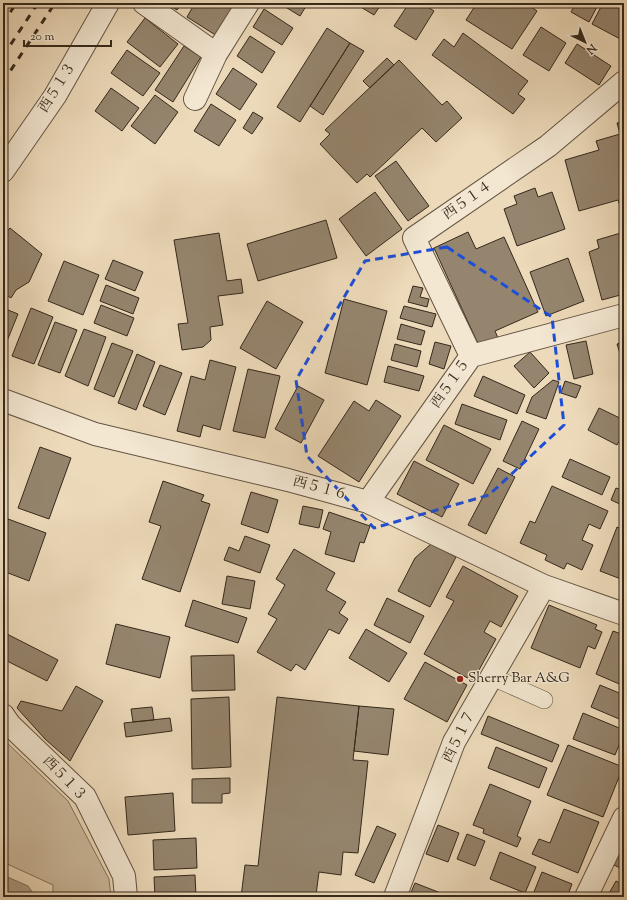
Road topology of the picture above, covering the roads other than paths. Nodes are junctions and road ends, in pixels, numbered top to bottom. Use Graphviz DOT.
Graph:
graph roads {
  1 [pos="108,3"];
  2 [pos="144,3"];
  3 [pos="248,3"];
  4 [pos="216,54"];
  5 [pos="624,82"];
  6 [pos="195,99"];
  7 [pos="3,171"];
  8 [pos="624,316"];
  9 [pos="471,356"];
  10 [pos="3,400"];
  11 [pos="368,502"];
  12 [pos="544,586"];
  13 [pos="624,614"];
  14 [pos="492,677"];
  15 [pos="544,700"];
  16 [pos="5,722"];
  17 [pos="624,818"];
  18 [pos="126,897"];
  19 [pos="395,897"];
  20 [pos="586,897"];
  1 -- 7 [label="street, 西５１３"];
  2 -- 4 [label="street"];
  3 -- 4 [label="street"];
  4 -- 6 [label="street"];
  5 -- 9 [label="street, 西５１４"];
  8 -- 9 [label="street, 西５１５"];
  9 -- 11 [label="street, 西５１５"];
  10 -- 11 [label="street, 西５１６"];
  11 -- 12 [label="street, 西５１６"];
  12 -- 13 [label="street, 西５１６"];
  12 -- 14 [label="street, 西５１７"];
  14 -- 15 [label="lane"];
  14 -- 19 [label="street, 西５１７"];
  16 -- 18 [label="street, 西５１３"];
  17 -- 20 [label="street"];
}
